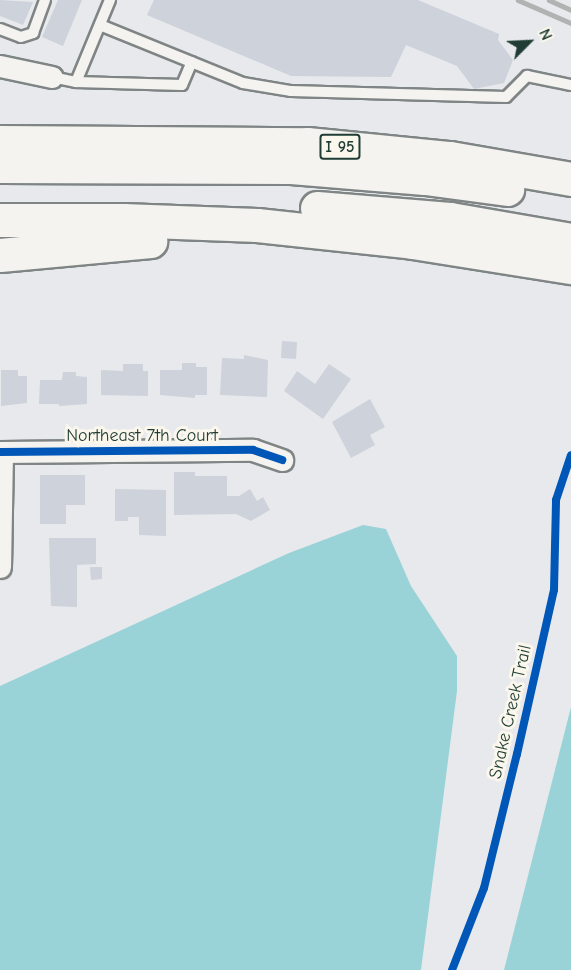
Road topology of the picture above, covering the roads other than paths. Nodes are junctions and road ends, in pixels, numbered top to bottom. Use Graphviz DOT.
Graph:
graph roads {
  1 [pos="45,0"];
  2 [pos="110,0"];
  3 [pos="100,25"];
  4 [pos="0,29"];
  5 [pos="192,62"];
  6 [pos="0,66"];
  7 [pos="52,77"];
  8 [pos="76,82"];
  9 [pos="571,85"];
  10 [pos="0,120"];
  11 [pos="0,142"];
  12 [pos="106,143"];
  13 [pos="0,166"];
  14 [pos="571,179"];
  15 [pos="0,199"];
  16 [pos="571,199"];
  17 [pos="0,220"];
  18 [pos="350,233"];
  19 [pos="571,240"];
  20 [pos="0,255"];
  21 [pos="571,267"];
  22 [pos="1,452"];
  23 [pos="282,460"];
  24 [pos="0,567"];
  1 -- 4 [label="lane"];
  2 -- 3 [label="lane"];
  3 -- 5 [label="lane"];
  3 -- 8 [label="lane"];
  5 -- 8 [label="lane"];
  5 -- 9 [label="lane"];
  6 -- 7 [label="street"];
  7 -- 8 [label="lane"];
  10 -- 12 [label="highway"];
  11 -- 12 [label="highway, I 95"];
  12 -- 14 [label="highway, I 95"];
  13 -- 16 [label="highway"];
  15 -- 19 [label="highway"];
  17 -- 18 [label="highway"];
  18 -- 20 [label="highway"];
  18 -- 21 [label="highway"];
  22 -- 23 [label="street, Northeast 7th Court"];
  22 -- 24 [label="street"];
}
